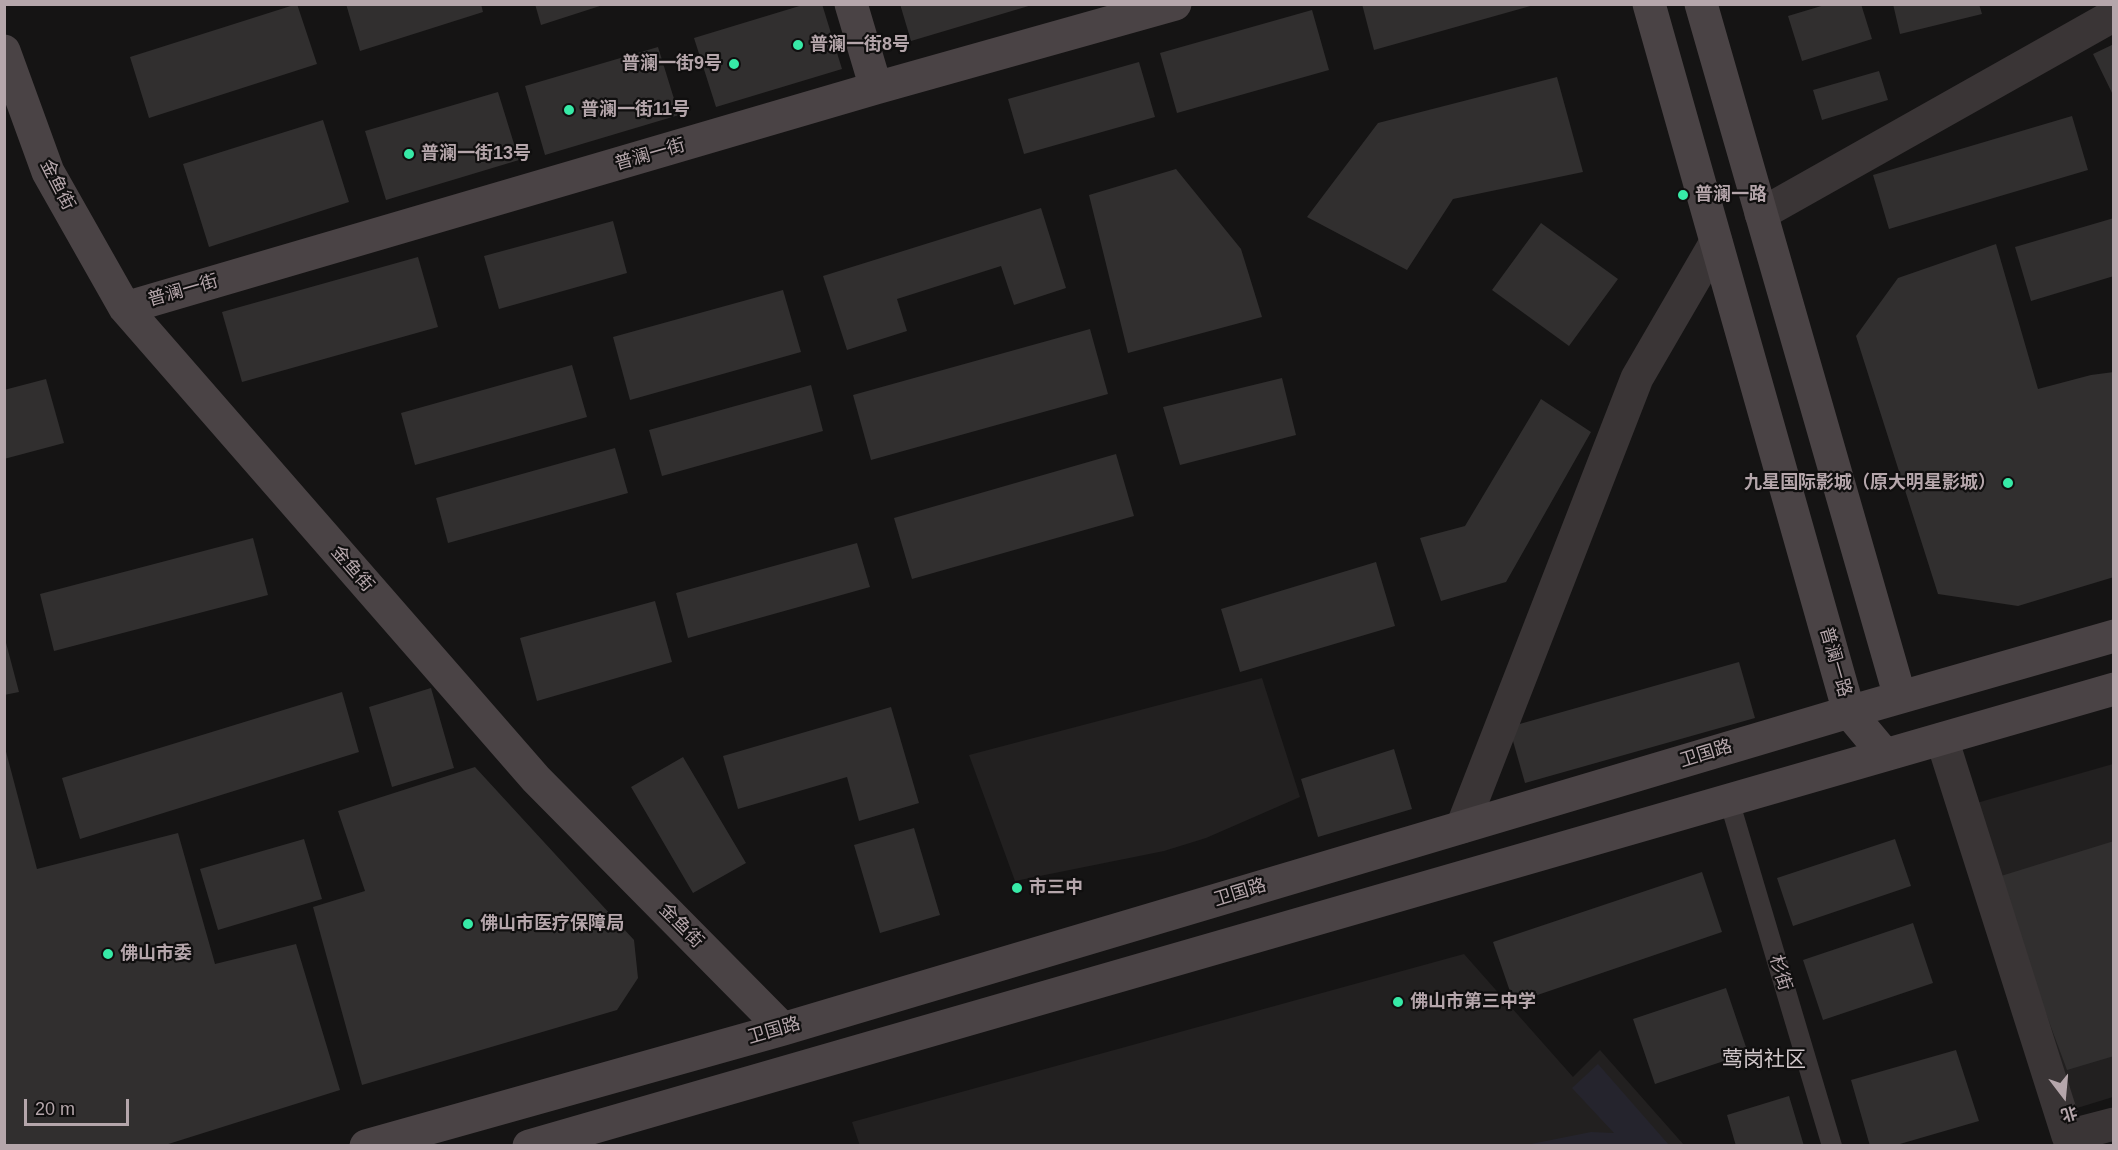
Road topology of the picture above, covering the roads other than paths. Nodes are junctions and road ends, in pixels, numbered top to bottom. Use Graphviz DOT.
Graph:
graph roads {
  1 [pos="851,4"];
  2 [pos="1175,4"];
  3 [pos="1648,4"];
  4 [pos="1701,4"];
  5 [pos="2114,15"];
  6 [pos="4,51"];
  7 [pos="876,88"];
  8 [pos="1761,214"];
  9 [pos="1716,242"];
  10 [pos="125,308"];
  11 [pos="2114,636"];
  12 [pos="2114,689"];
  13 [pos="1900,697"];
  14 [pos="1850,712"];
  15 [pos="1942,739"];
  16 [pos="1885,755"];
  17 [pos="1728,800"];
  18 [pos="1462,827"];
  19 [pos="783,1029"];
  20 [pos="2114,1124"];
  21 [pos="366,1146"];
  22 [pos="529,1146"];
  23 [pos="1832,1146"];
  1 -- 7 [label="main road"];
  2 -- 7 [label="main road, 普澜一街"];
  3 -- 9 [label="main road, 普澜一路"];
  4 -- 8 [label="main road"];
  5 -- 8 [label="street"];
  6 -- 10 [label="main road, 金鱼街"];
  7 -- 10 [label="main road, 普澜一街"];
  8 -- 13 [label="main road"];
  9 -- 14 [label="main road, 普澜一路"];
  9 -- 18 [label="street"];
  10 -- 19 [label="main road, 金鱼街"];
  11 -- 13 [label="main road, 卫国路"];
  12 -- 15 [label="main road"];
  13 -- 14 [label="main road, 卫国路"];
  13 -- 16 [label="main road"];
  14 -- 16 [label="main road, 普澜一路"];
  14 -- 18 [label="main road, 卫国路"];
  15 -- 16 [label="main road"];
  15 -- 20 [label="street"];
  16 -- 17 [label="main road"];
  17 -- 22 [label="main road"];
  17 -- 23 [label="lane, 杉街"];
  18 -- 19 [label="main road, 卫国路"];
  19 -- 21 [label="main road, 卫国路"];
}
